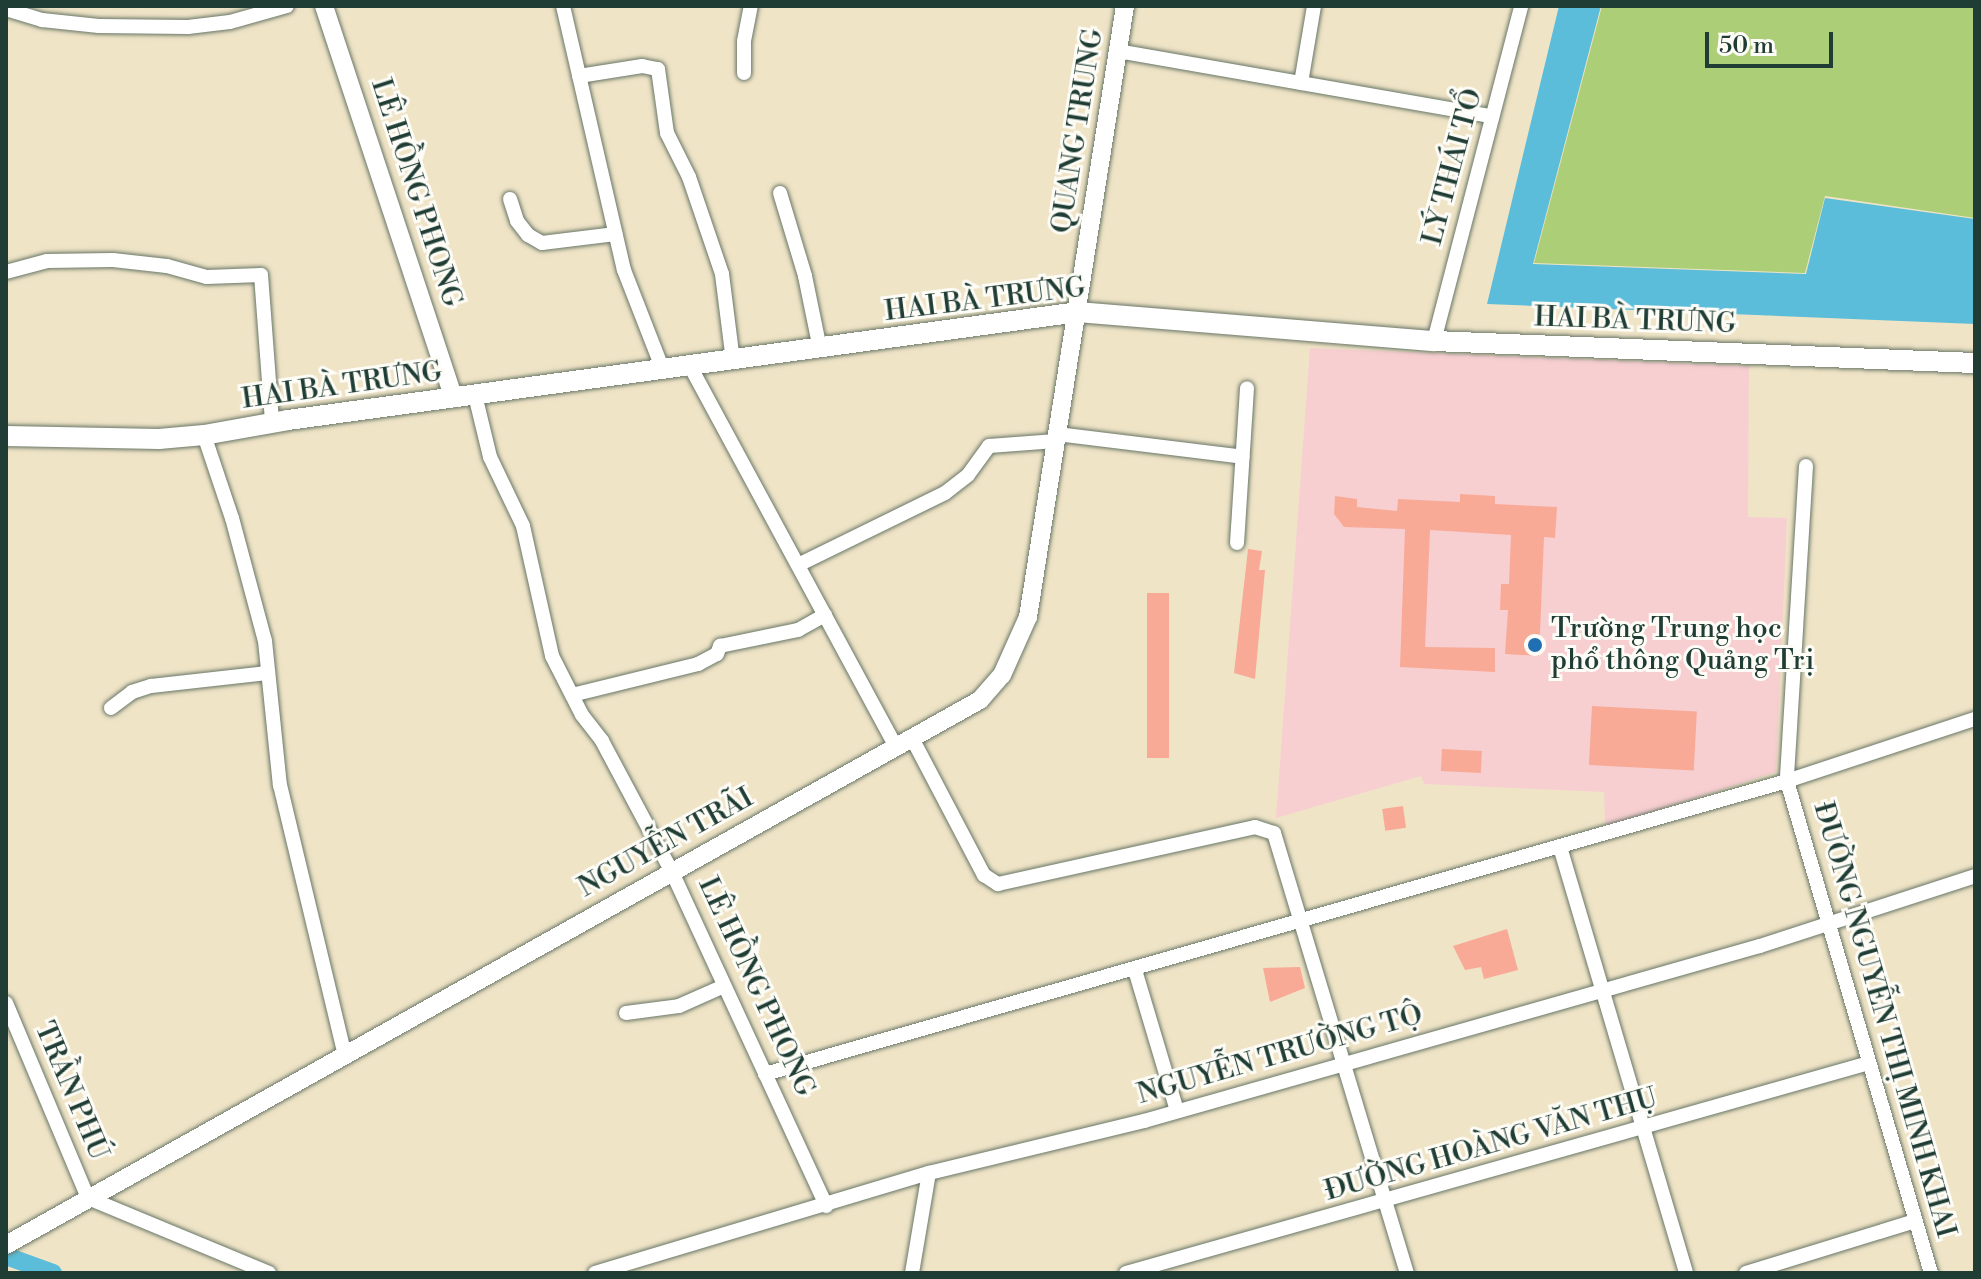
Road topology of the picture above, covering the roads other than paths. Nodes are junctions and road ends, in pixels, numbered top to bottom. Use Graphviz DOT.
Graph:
graph roads {
  1 [pos="287,6"];
  2 [pos="324,6"];
  3 [pos="563,6"];
  4 [pos="751,6"];
  5 [pos="1125,6"];
  6 [pos="1314,6"];
  7 [pos="1521,6"];
  8 [pos="6,9"];
  9 [pos="1118,51"];
  10 [pos="744,73"];
  11 [pos="579,76"];
  12 [pos="1301,83"];
  13 [pos="1492,116"];
  14 [pos="780,193"];
  15 [pos="510,199"];
  16 [pos="615,234"];
  17 [pos="6,272"];
  18 [pos="1078,312"];
  19 [pos="1434,341"];
  20 [pos="820,349"];
  21 [pos="733,361"];
  22 [pos="1975,363"];
  23 [pos="690,366"];
  24 [pos="663,370"];
  25 [pos="1247,388"];
  26 [pos="464,396"];
  27 [pos="272,423"];
  28 [pos="204,435"];
  29 [pos="6,436"];
  30 [pos="1056,437"];
  31 [pos="1243,457"];
  32 [pos="1806,466"];
  33 [pos="1237,543"];
  34 [pos="798,565"];
  35 [pos="825,615"];
  36 [pos="267,673"];
  37 [pos="572,695"];
  38 [pos="111,708"];
  39 [pos="1975,719"];
  40 [pos="905,744"];
  41 [pos="1787,781"];
  42 [pos="1560,847"];
  43 [pos="672,872"];
  44 [pos="1975,876"];
  45 [pos="1830,922"];
  46 [pos="1301,923"];
  47 [pos="1135,970"];
  48 [pos="724,986"];
  49 [pos="1603,990"];
  50 [pos="6,1003"];
  51 [pos="626,1013"];
  52 [pos="345,1055"];
  53 [pos="1346,1063"];
  54 [pos="1869,1063"];
  55 [pos="765,1074"];
  56 [pos="1177,1111"];
  57 [pos="1644,1129"];
  58 [pos="929,1173"];
  59 [pos="88,1198"];
  60 [pos="1386,1202"];
  61 [pos="826,1206"];
  62 [pos="1915,1221"];
  63 [pos="6,1245"];
  64 [pos="1785,1268"];
  65 [pos="269,1273"];
  66 [pos="595,1273"];
  67 [pos="912,1273"];
  68 [pos="1126,1273"];
  69 [pos="1407,1273"];
  70 [pos="1686,1273"];
  71 [pos="1746,1273"];
  72 [pos="1931,1273"];
  1 -- 8 [label="street"];
  2 -- 26 [label="street, LÊ HỒNG PHONG"];
  3 -- 11 [label="street"];
  4 -- 10 [label="street"];
  5 -- 9 [label="street, QUANG TRUNG"];
  6 -- 12 [label="street"];
  7 -- 13 [label="street, LÝ THÁI TỔ"];
  9 -- 12 [label="street"];
  9 -- 18 [label="street, QUANG TRUNG"];
  11 -- 16 [label="street"];
  11 -- 21 [label="street"];
  12 -- 13 [label="street"];
  13 -- 19 [label="street, LÝ THÁI TỔ"];
  14 -- 20 [label="street"];
  15 -- 16 [label="street"];
  16 -- 24 [label="street"];
  17 -- 27 [label="street"];
  18 -- 19 [label="main road, HAI BÀ TRƯNG"];
  18 -- 20 [label="main road, HAI BÀ TRƯNG"];
  18 -- 30 [label="street, NGUYỄN TRÃI"];
  19 -- 22 [label="main road, HAI BÀ TRƯNG"];
  20 -- 21 [label="main road, HAI BÀ TRƯNG"];
  21 -- 23 [label="main road, HAI BÀ TRƯNG"];
  23 -- 24 [label="main road, HAI BÀ TRƯNG"];
  23 -- 34 [label="street"];
  24 -- 26 [label="main road, HAI BÀ TRƯNG"];
  25 -- 31 [label="street"];
  26 -- 27 [label="main road, HAI BÀ TRƯNG"];
  26 -- 37 [label="street, LÊ HỒNG PHONG"];
  27 -- 28 [label="main road, HAI BÀ TRƯNG"];
  28 -- 29 [label="main road, HAI BÀ TRƯNG"];
  28 -- 36 [label="street"];
  30 -- 31 [label="street"];
  30 -- 34 [label="street"];
  30 -- 40 [label="street, NGUYỄN TRÃI"];
  31 -- 33 [label="street"];
  32 -- 41 [label="street"];
  34 -- 35 [label="street"];
  35 -- 37 [label="street"];
  35 -- 40 [label="street"];
  36 -- 38 [label="street"];
  36 -- 52 [label="street"];
  37 -- 43 [label="street, LÊ HỒNG PHONG"];
  39 -- 41 [label="street"];
  40 -- 43 [label="street, NGUYỄN TRÃI"];
  40 -- 46 [label="street"];
  41 -- 42 [label="street"];
  41 -- 45 [label="street, ĐƯỜNG NGUYỄN THỊ MINH KHAI"];
  42 -- 46 [label="street"];
  42 -- 49 [label="street"];
  43 -- 48 [label="street, LÊ HỒNG PHONG"];
  43 -- 52 [label="street, NGUYỄN TRÃI"];
  44 -- 45 [label="street, NGUYỄN TRƯỜNG TỘ"];
  45 -- 49 [label="street, NGUYỄN TRƯỜNG TỘ"];
  45 -- 54 [label="street, ĐƯỜNG NGUYỄN THỊ MINH KHAI"];
  46 -- 47 [label="street"];
  46 -- 53 [label="street"];
  47 -- 55 [label="street"];
  47 -- 56 [label="street"];
  48 -- 51 [label="street"];
  48 -- 55 [label="street, LÊ HỒNG PHONG"];
  49 -- 53 [label="street, NGUYỄN TRƯỜNG TỘ"];
  49 -- 57 [label="street"];
  50 -- 59 [label="street, TRẦN PHÚ"];
  52 -- 59 [label="street, NGUYỄN TRÃI"];
  53 -- 56 [label="street, NGUYỄN TRƯỜNG TỘ"];
  53 -- 60 [label="street"];
  54 -- 57 [label="street, ĐƯỜNG HOÀNG VĂN THỤ"];
  54 -- 62 [label="street, ĐƯỜNG NGUYỄN THỊ MINH KHAI"];
  55 -- 61 [label="street, LÊ HỒNG PHONG"];
  56 -- 58 [label="street, NGUYỄN TRƯỜNG TỘ"];
  57 -- 60 [label="street, ĐƯỜNG HOÀNG VĂN THỤ"];
  57 -- 70 [label="street"];
  58 -- 61 [label="street, NGUYỄN TRƯỜNG TỘ"];
  58 -- 67 [label="street"];
  59 -- 63 [label="street, NGUYỄN TRÃI"];
  59 -- 65 [label="street"];
  60 -- 68 [label="street, ĐƯỜNG HOÀNG VĂN THỤ"];
  60 -- 69 [label="street"];
  61 -- 66 [label="street, NGUYỄN TRƯỜNG TỘ"];
  62 -- 64 [label="street"];
  62 -- 72 [label="street, ĐƯỜNG NGUYỄN THỊ MINH KHAI"];
  64 -- 71 [label="street"];
}
